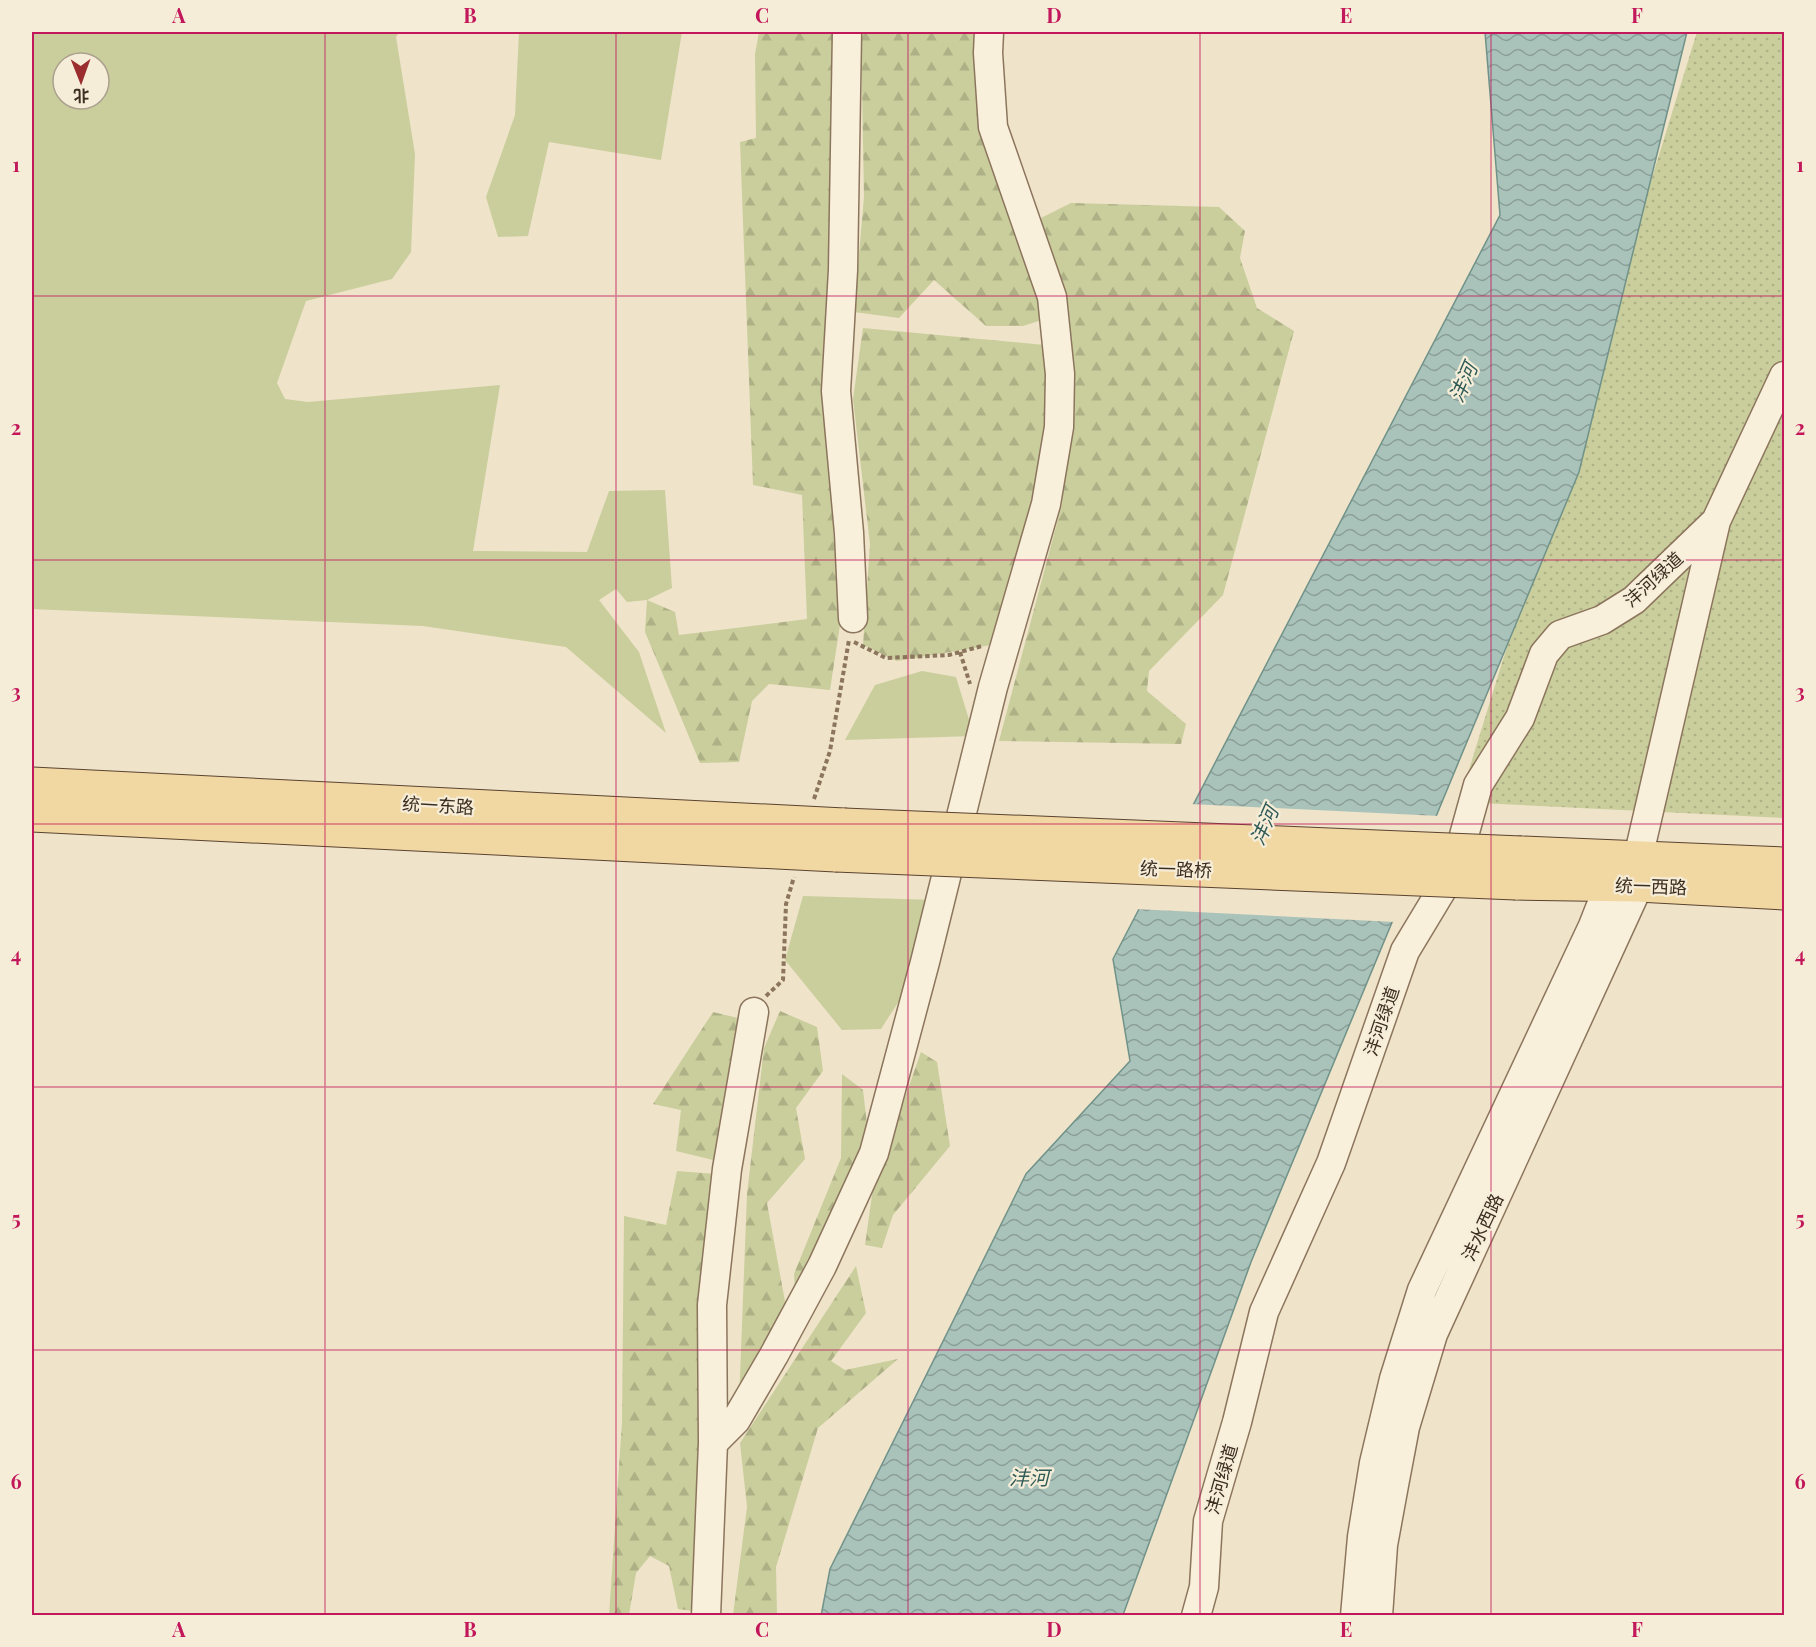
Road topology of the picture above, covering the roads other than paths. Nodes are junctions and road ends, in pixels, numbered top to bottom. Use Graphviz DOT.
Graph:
graph roads {
  1 [pos="848,32"];
  2 [pos="989,32"];
  3 [pos="1785,376"];
  4 [pos="1716,522"];
  5 [pos="851,629"];
  6 [pos="32,784"];
  7 [pos="32,815"];
  8 [pos="804,839"];
  9 [pos="840,840"];
  10 [pos="1785,864"];
  11 [pos="1519,868"];
  12 [pos="1631,869"];
  13 [pos="1785,893"];
  14 [pos="754,1012"];
  15 [pos="712,1443"];
  16 [pos="706,1616"];
  17 [pos="1196,1616"];
  18 [pos="1356,1616"];
  19 [pos="1378,1616"];
  1 -- 5 [label="street"];
  2 -- 15 [label="street"];
  3 -- 4 [label="street"];
  4 -- 12 [label="street"];
  4 -- 17 [label="street, 沣河绿道"];
  6 -- 8 [label="main road, 统一东路"];
  7 -- 8 [label="main road, 统一东路"];
  8 -- 9 [label="main road, 统一东路"];
  9 -- 11 [label="main road, 统一路桥, bridge"];
  10 -- 12 [label="main road, 统一西路"];
  11 -- 12 [label="main road, 统一西路"];
  12 -- 13 [label="main road, 统一西路"];
  12 -- 18 [label="street, 沣水西路"];
  12 -- 19 [label="street, 沣水西路"];
  14 -- 15 [label="street"];
  15 -- 16 [label="street"];
}
